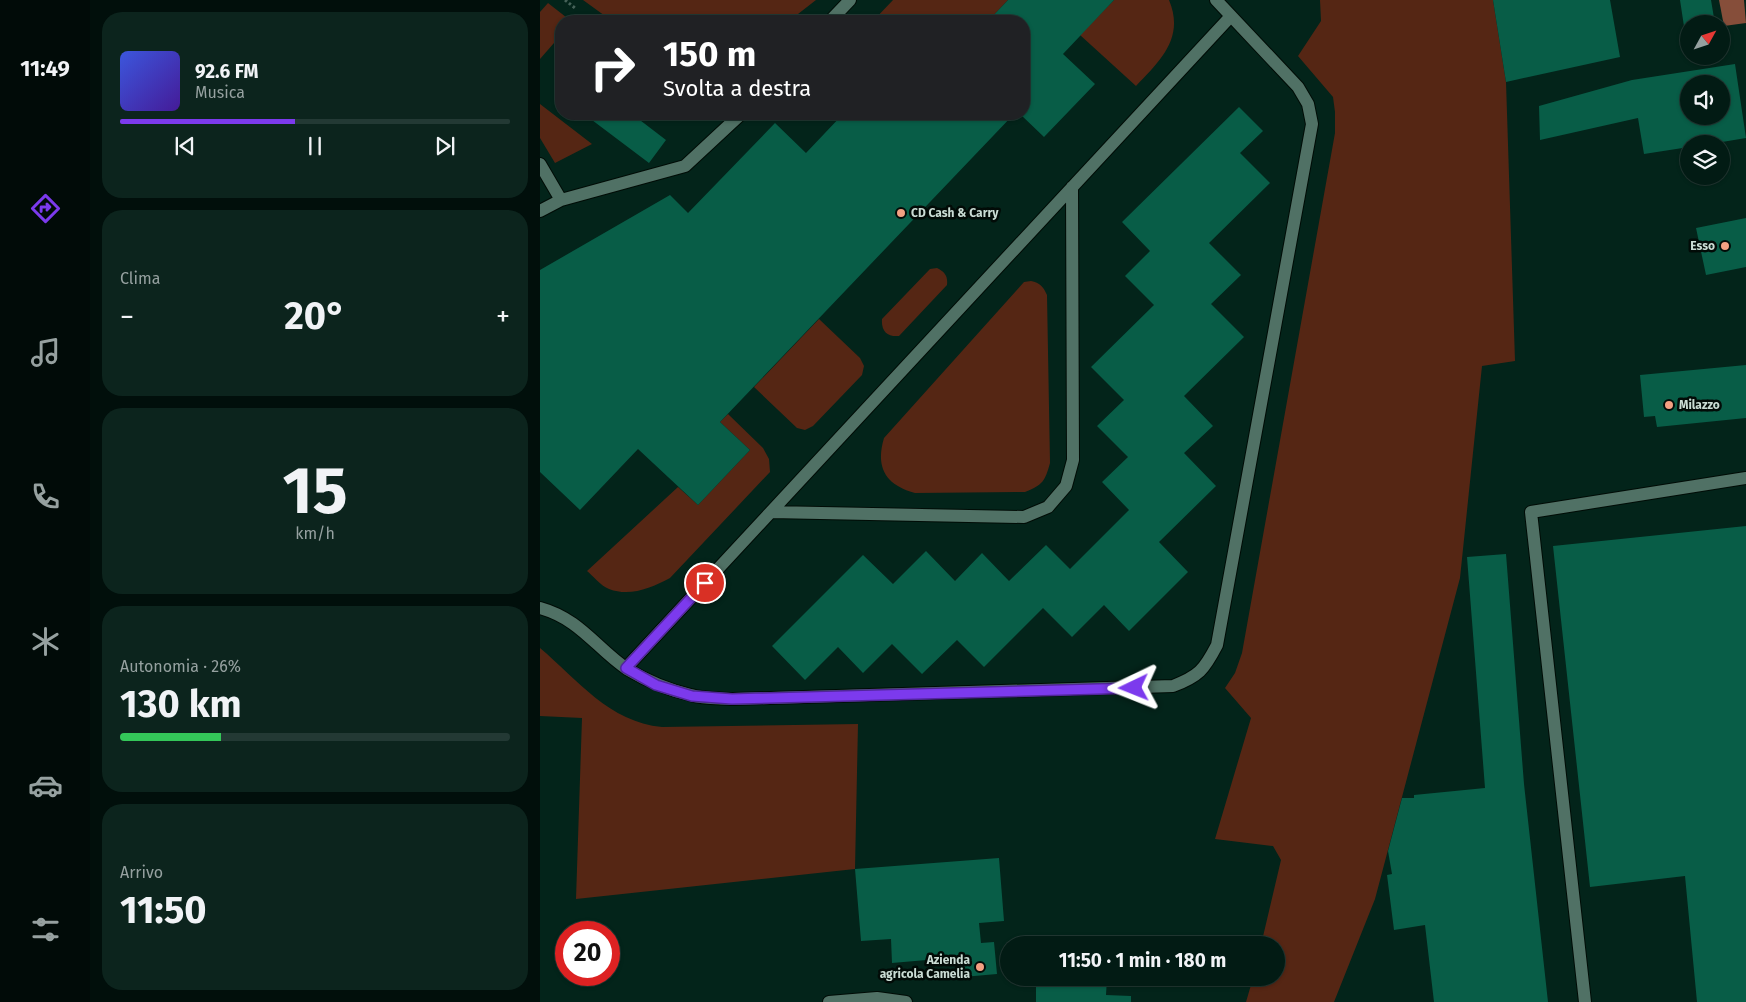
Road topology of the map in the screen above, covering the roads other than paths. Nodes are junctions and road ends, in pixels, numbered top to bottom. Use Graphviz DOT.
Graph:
graph roads {
  1 [pos="850,0"];
  2 [pos="1216,0"];
  3 [pos="836,15"];
  4 [pos="1231,16"];
  5 [pos="735,120"];
  6 [pos="540,164"];
  7 [pos="1072,187"];
  8 [pos="561,200"];
  9 [pos="540,212"];
  10 [pos="1746,478"];
  11 [pos="771,512"];
  12 [pos="540,608"];
  13 [pos="626,668"];
  14 [pos="829,1002"];
  15 [pos="906,1002"];
  16 [pos="1585,1002"];
  1 -- 3 [label="street"];
  2 -- 4 [label="street"];
  4 -- 7 [label="street"];
  4 -- 13 [label="street"];
  5 -- 8 [label="street"];
  6 -- 8 [label="street"];
  7 -- 11 [label="street"];
  7 -- 11 [label="street"];
  8 -- 9 [label="street"];
  10 -- 16 [label="street"];
  11 -- 13 [label="street"];
  12 -- 13 [label="street"];
  14 -- 15 [label="street"];
}
